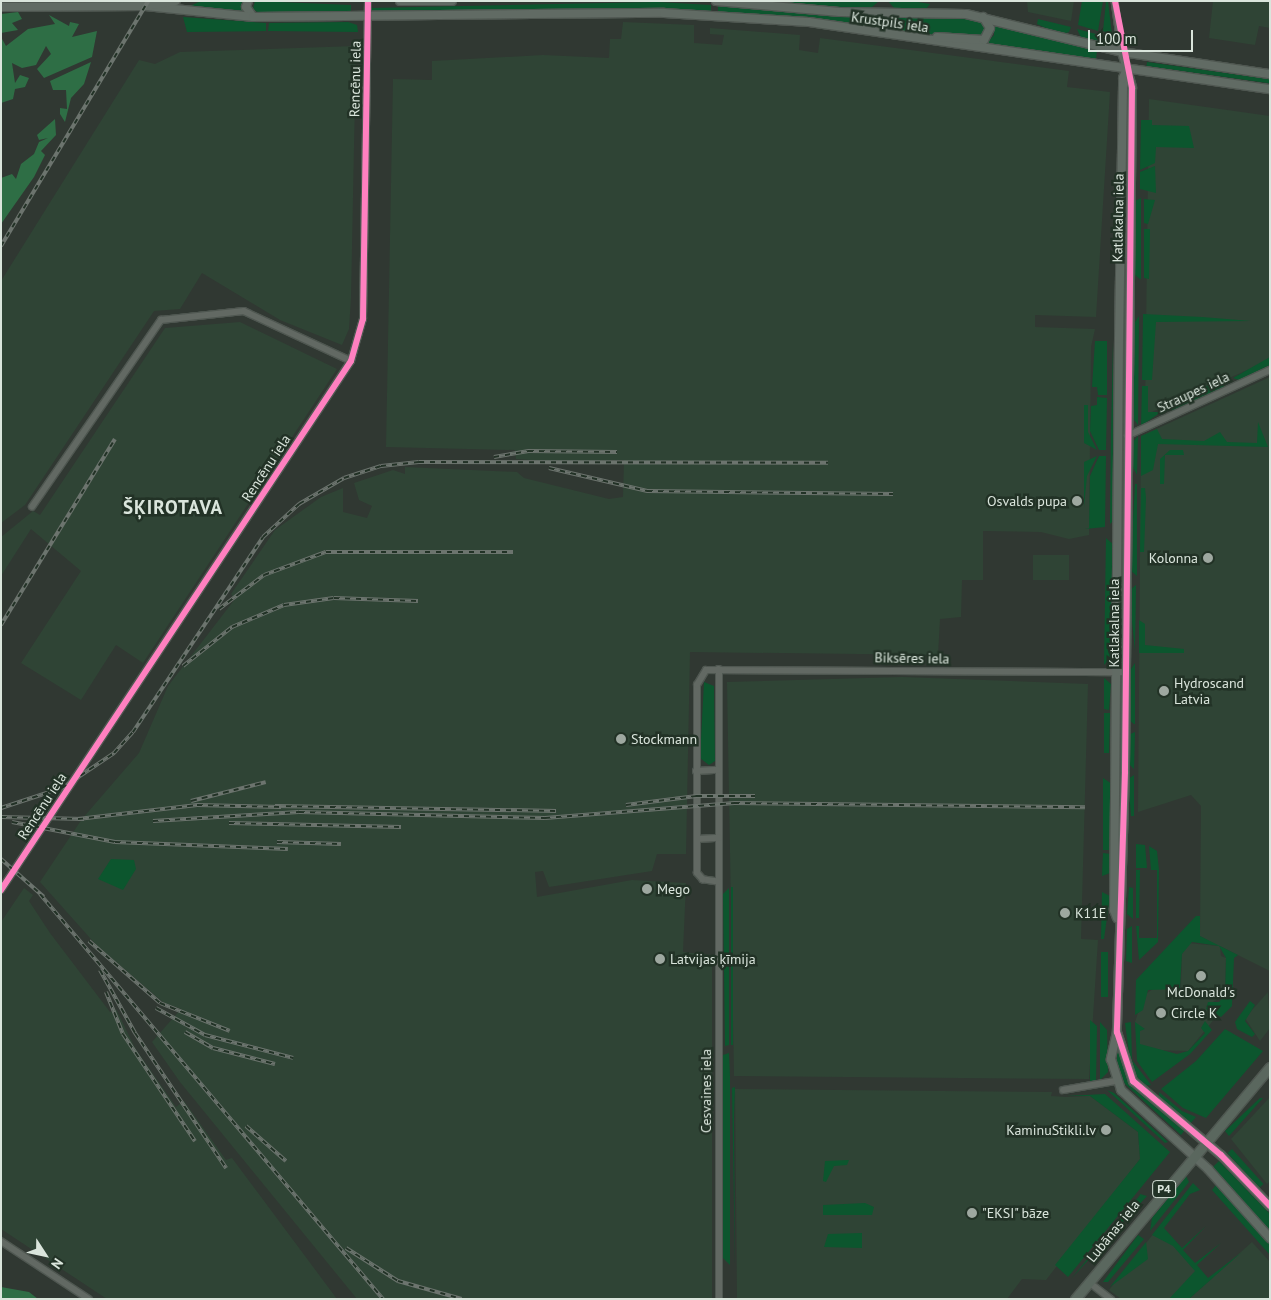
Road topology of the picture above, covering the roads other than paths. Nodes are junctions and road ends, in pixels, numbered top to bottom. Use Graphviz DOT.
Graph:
graph roads {
  1 [pos="176,1"];
  2 [pos="248,1"];
  3 [pos="368,1"];
  4 [pos="400,1"];
  5 [pos="452,1"];
  6 [pos="716,1"];
  7 [pos="1115,1"];
  8 [pos="751,3"];
  9 [pos="145,6"];
  10 [pos="1,7"];
  11 [pos="369,15"];
  12 [pos="253,16"];
  13 [pos="983,17"];
  14 [pos="917,38"];
  15 [pos="1122,52"];
  16 [pos="1126,69"];
  17 [pos="1270,74"];
  18 [pos="1270,88"];
  19 [pos="351,361"];
  20 [pos="1270,370"];
  21 [pos="1118,374"];
  22 [pos="1128,374"];
  23 [pos="1127,436"];
  24 [pos="32,508"];
  25 [pos="719,669"];
  26 [pos="1126,672"];
  27 [pos="1116,673"];
  28 [pos="718,770"];
  29 [pos="696,771"];
  30 [pos="718,838"];
  31 [pos="697,839"];
  32 [pos="718,882"];
  33 [pos="1,890"];
  34 [pos="1117,918"];
  35 [pos="1116,1032"];
  36 [pos="1270,1067"];
  37 [pos="1115,1081"];
  38 [pos="1063,1090"];
  39 [pos="1204,1141"];
  40 [pos="1192,1154"];
  41 [pos="1270,1206"];
  42 [pos="1270,1238"];
  43 [pos="1,1241"];
  44 [pos="1089,1282"];
  45 [pos="89,1299"];
  46 [pos="719,1299"];
  47 [pos="1075,1299"];
  48 [pos="1111,1299"];
  1 -- 9 [label="street, Krustpils iela"];
  2 -- 12 [label="street"];
  3 -- 11 [label="street, Rencēnu iela"];
  4 -- 5 [label="street"];
  6 -- 8 [label="street, Krustpils iela"];
  7 -- 15 [label="street"];
  8 -- 13 [label="street, Krustpils iela"];
  9 -- 10 [label="street, Krustpils iela"];
  9 -- 12 [label="street, Krustpils iela"];
  11 -- 12 [label="street, Krustpils iela"];
  11 -- 14 [label="street, Krustpils iela"];
  11 -- 19 [label="street, Rencēnu iela"];
  13 -- 14 [label="street"];
  13 -- 15 [label="street, Krustpils iela"];
  14 -- 16 [label="street, Krustpils iela"];
  15 -- 16 [label="street"];
  15 -- 17 [label="street, Krustpils iela"];
  16 -- 18 [label="street, Krustpils iela"];
  16 -- 21 [label="street, Katlakalna iela"];
  16 -- 22 [label="street, Katlakalna iela"];
  19 -- 24 [label="street"];
  19 -- 33 [label="street, Rencēnu iela"];
  20 -- 23 [label="street, Straupes iela"];
  21 -- 22 [label="street"];
  21 -- 27 [label="street, Katlakalna iela"];
  22 -- 23 [label="street, Katlakalna iela"];
  23 -- 26 [label="street, Katlakalna iela"];
  25 -- 27 [label="street, Biksēres iela"];
  25 -- 28 [label="street, Cesvaines iela"];
  25 -- 29 [label="street, Biksēres iela"];
  26 -- 27 [label="street, Biksēres iela"];
  26 -- 34 [label="street, Katlakalna iela"];
  27 -- 34 [label="street, Katlakalna iela"];
  28 -- 29 [label="street"];
  28 -- 30 [label="street, Cesvaines iela"];
  29 -- 31 [label="street"];
  30 -- 31 [label="street"];
  30 -- 32 [label="street, Cesvaines iela"];
  31 -- 32 [label="street"];
  32 -- 46 [label="street, Cesvaines iela"];
  34 -- 35 [label="street, Katlakalna iela"];
  35 -- 37 [label="street, Katlakalna iela"];
  35 -- 39 [label="street, Katlakalna iela"];
  36 -- 39 [label="main road, Lubānas iela / P4"];
  37 -- 38 [label="street"];
  37 -- 40 [label="street"];
  39 -- 40 [label="main road, Lubānas iela / P4"];
  39 -- 41 [label="street, Katlakalna iela"];
  40 -- 42 [label="street"];
  40 -- 44 [label="main road, Lubānas iela / P4"];
  43 -- 45 [label="street"];
  44 -- 47 [label="main road, Lubānas iela / P4"];
  44 -- 48 [label="street"];
}
